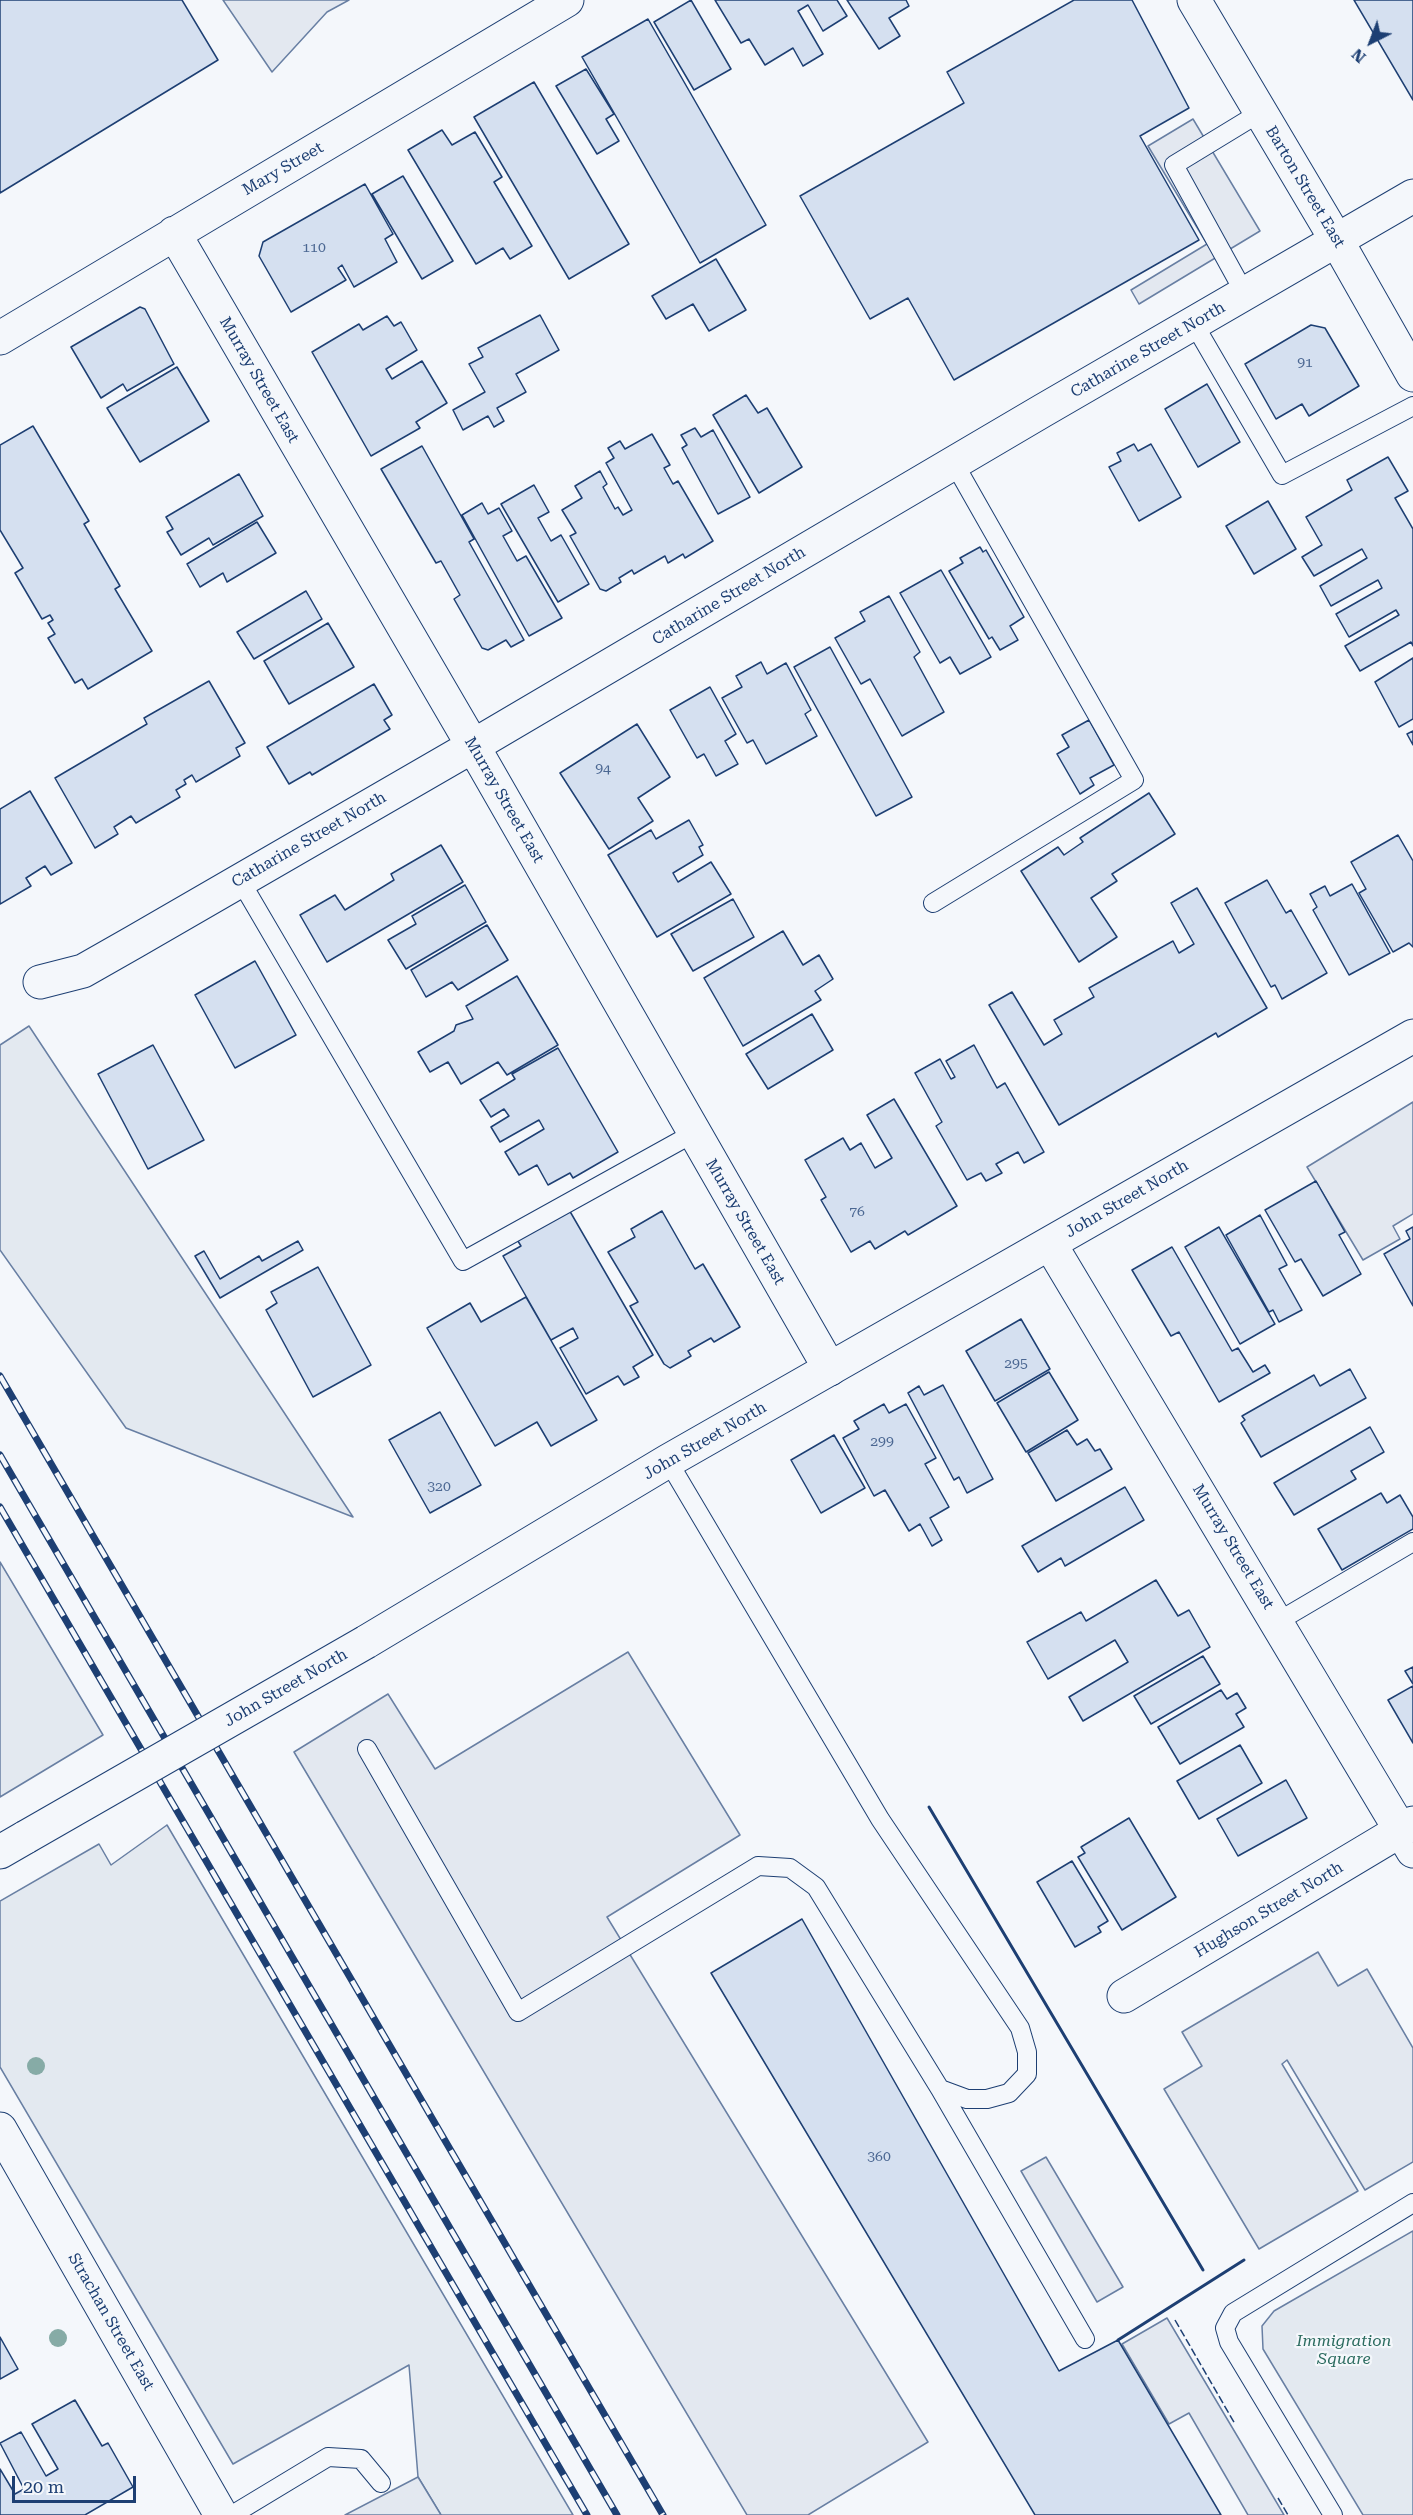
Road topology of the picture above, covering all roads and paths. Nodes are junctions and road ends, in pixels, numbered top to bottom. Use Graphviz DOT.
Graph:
graph roads {
  1 [pos="567,0"];
  2 [pos="1194,0"];
  3 [pos="1261,112"];
  4 [pos="1413,196"];
  5 [pos="174,233"];
  6 [pos="1337,241"];
  7 [pos="1245,294"];
  8 [pos="1194,324"];
  9 [pos="0,338"];
  10 [pos="1413,375"];
  11 [pos="1413,406"];
  12 [pos="954,463"];
  13 [pos="473,746"];
  14 [pos="240,880"];
  15 [pos="933,903"];
  16 [pos="40,982"];
  17 [pos="1413,1036"];
  18 [pos="694,1133"];
  19 [pos="1050,1244"];
  20 [pos="830,1369"];
  21 [pos="668,1461"];
  22 [pos="1413,1542"];
  23 [pos="1277,1622"];
  24 [pos="367,1749"];
  25 [pos="1409,1835"];
  26 [pos="13,1844"];
  27 [pos="1124,1996"];
  28 [pos="940,2089"];
  29 [pos="0,2129"];
  30 [pos="1413,2203"];
  31 [pos="1085,2338"];
  32 [pos="381,2483"];
  33 [pos="221,2515"];
  34 [pos="232,2515"];
  35 [pos="1333,2515"];
  1 -- 5 [label="street, Mary Street"];
  2 -- 3 [label="street, Barton Street East"];
  3 -- 6 [label="street, Barton Street East"];
  3 -- 7 [label="lane"];
  4 -- 6 [label="street, Catharine Street North"];
  5 -- 9 [label="street, Mary Street"];
  5 -- 13 [label="street, Murray Street East"];
  6 -- 7 [label="street, Catharine Street North"];
  6 -- 10 [label="street, Barton Street East"];
  7 -- 8 [label="street, Catharine Street North"];
  8 -- 11 [label="lane"];
  8 -- 12 [label="street, Catharine Street North"];
  12 -- 13 [label="street, Catharine Street North"];
  12 -- 15 [label="lane"];
  13 -- 14 [label="street, Catharine Street North"];
  13 -- 18 [label="street, Murray Street East"];
  14 -- 16 [label="street, Catharine Street North"];
  14 -- 18 [label="lane"];
  17 -- 19 [label="street, John Street North"];
  18 -- 20 [label="street, Murray Street East"];
  19 -- 20 [label="street, John Street North"];
  19 -- 23 [label="street, Murray Street East"];
  20 -- 21 [label="street, John Street North"];
  21 -- 26 [label="street, John Street North, bridge"];
  21 -- 28 [label="lane"];
  22 -- 23 [label="lane"];
  23 -- 25 [label="street, Murray Street East"];
  24 -- 28 [label="lane"];
  25 -- 27 [label="street, Hughson Street North"];
  28 -- 31 [label="lane"];
  29 -- 33 [label="street, Strachan Street East"];
  30 -- 35 [label="lane"];
  32 -- 34 [label="lane"];
}
